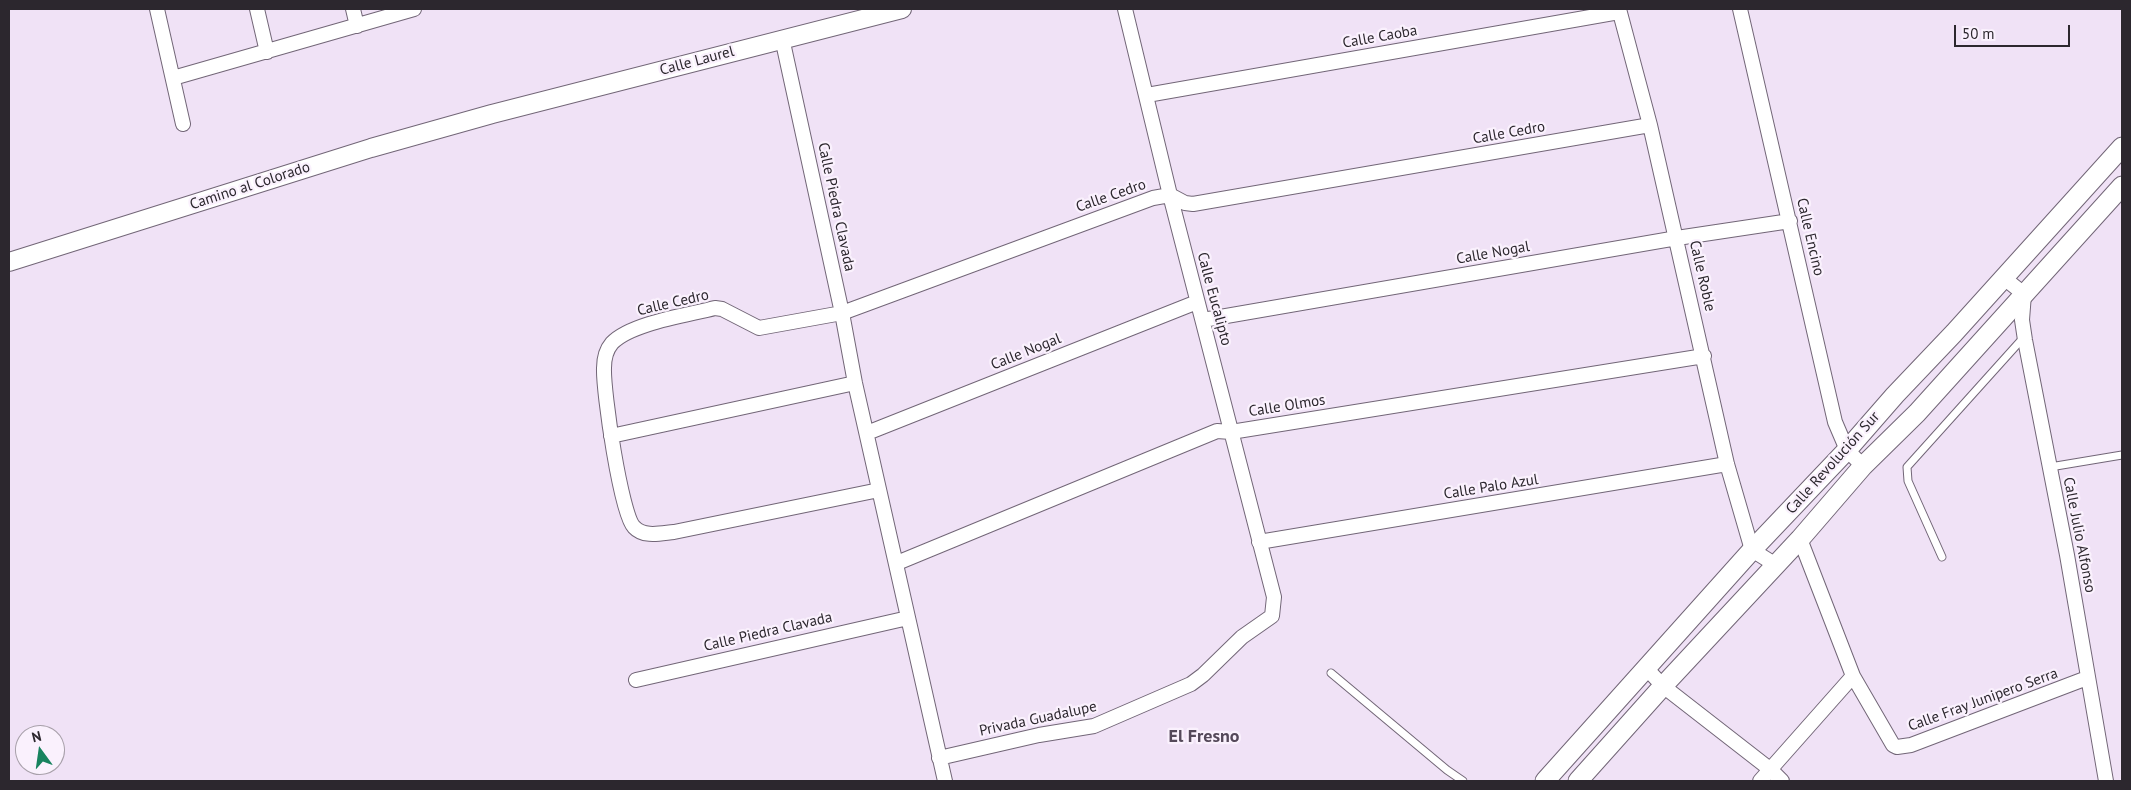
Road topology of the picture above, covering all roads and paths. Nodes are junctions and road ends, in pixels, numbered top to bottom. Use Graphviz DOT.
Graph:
graph roads {
  1 [pos="156,9"];
  2 [pos="257,9"];
  3 [pos="353,9"];
  4 [pos="414,9"];
  5 [pos="902,9"];
  6 [pos="1125,9"];
  7 [pos="1740,9"];
  8 [pos="1619,10"];
  9 [pos="357,26"];
  10 [pos="782,38"];
  11 [pos="267,52"];
  12 [pos="173,78"];
  13 [pos="1147,95"];
  14 [pos="492,114"];
  15 [pos="184,124"];
  16 [pos="1650,125"];
  17 [pos="2122,147"];
  18 [pos="2122,186"];
  19 [pos="1170,195"];
  20 [pos="1790,221"];
  21 [pos="1677,238"];
  22 [pos="9,262"];
  23 [pos="2004,278"];
  24 [pos="2024,294"];
  25 [pos="1197,302"];
  26 [pos="842,313"];
  27 [pos="1203,320"];
  28 [pos="1954,333"];
  29 [pos="2024,337"];
  30 [pos="1975,349"];
  31 [pos="1704,356"];
  32 [pos="855,383"];
  33 [pos="1894,395"];
  34 [pos="1917,413"];
  35 [pos="1231,432"];
  36 [pos="867,433"];
  37 [pos="611,436"];
  38 [pos="1847,450"];
  39 [pos="2122,455"];
  40 [pos="1727,464"];
  41 [pos="1863,466"];
  42 [pos="2050,467"];
  43 [pos="879,490"];
  44 [pos="1800,540"];
  45 [pos="1259,542"];
  46 [pos="1752,550"];
  47 [pos="1942,557"];
  48 [pos="897,563"];
  49 [pos="1776,565"];
  50 [pos="1274,597"];
  51 [pos="908,618"];
  52 [pos="1646,668"];
  53 [pos="1331,673"];
  54 [pos="1853,676"];
  55 [pos="2087,678"];
  56 [pos="636,680"];
  57 [pos="1663,686"];
  58 [pos="939,758"];
  59 [pos="1771,770"];
  60 [pos="945,781"];
  61 [pos="1463,781"];
  62 [pos="1545,781"];
  63 [pos="1578,781"];
  64 [pos="1760,781"];
  65 [pos="1782,781"];
  66 [pos="2106,781"];
  1 -- 12 [label="street"];
  2 -- 11 [label="street"];
  3 -- 9 [label="street"];
  4 -- 9 [label="street"];
  5 -- 10 [label="street, Calle Laurel"];
  6 -- 13 [label="street, Calle Eucalipto"];
  7 -- 20 [label="street, Calle Encino"];
  8 -- 13 [label="street, Calle Caoba"];
  8 -- 16 [label="street, Calle Roble"];
  9 -- 11 [label="street"];
  10 -- 14 [label="street, Calle Laurel"];
  10 -- 26 [label="street, Calle Piedra Clavada"];
  11 -- 12 [label="street"];
  12 -- 15 [label="street"];
  13 -- 19 [label="street, Calle Eucalipto"];
  14 -- 22 [label="street, Camino al Colorado"];
  16 -- 19 [label="street, Calle Cedro"];
  16 -- 21 [label="street, Calle Roble"];
  17 -- 23 [label="main road, Calle Revolución Sur"];
  18 -- 24 [label="main road, Calle Revolución Sur"];
  19 -- 25 [label="street, Calle Eucalipto"];
  19 -- 26 [label="street, Calle Cedro"];
  20 -- 21 [label="street, Calle Nogal"];
  20 -- 38 [label="street, Calle Encino"];
  21 -- 27 [label="street, Calle Nogal"];
  21 -- 31 [label="street, Calle Roble"];
  23 -- 24 [label="street"];
  23 -- 28 [label="main road, Calle Revolución Sur"];
  24 -- 29 [label="street, Calle Julio Alfonso"];
  24 -- 30 [label="main road, Calle Revolución Sur"];
  25 -- 27 [label="street, Calle Eucalipto"];
  25 -- 36 [label="street, Calle Nogal"];
  26 -- 32 [label="street, Calle Piedra Clavada"];
  26 -- 37 [label="street, Calle Cedro"];
  27 -- 35 [label="street, Calle Eucalipto"];
  28 -- 30 [label="main road"];
  28 -- 33 [label="main road, Calle Revolución Sur"];
  29 -- 42 [label="street, Calle Julio Alfonso"];
  29 -- 47 [label="lane"];
  30 -- 34 [label="main road, Calle Revolución Sur"];
  31 -- 35 [label="street, Calle Olmos"];
  31 -- 40 [label="street, Calle Roble"];
  32 -- 36 [label="street, Calle Piedra Clavada"];
  32 -- 37 [label="street"];
  33 -- 34 [label="main road"];
  33 -- 38 [label="main road, Calle Revolución Sur"];
  34 -- 41 [label="main road, Calle Revolución Sur"];
  35 -- 45 [label="street, Calle Eucalipto"];
  35 -- 48 [label="street, Calle Olmos"];
  36 -- 43 [label="street, Calle Piedra Clavada"];
  37 -- 43 [label="street"];
  38 -- 41 [label="street, Calle Encino"];
  38 -- 46 [label="main road, Calle Revolución Sur"];
  39 -- 42 [label="lane"];
  40 -- 45 [label="street, Calle Palo Azul"];
  40 -- 46 [label="street, Calle Roble"];
  41 -- 44 [label="main road, Calle Revolución Sur"];
  42 -- 55 [label="street, Calle Julio Alfonso"];
  43 -- 48 [label="street, Calle Piedra Clavada"];
  44 -- 49 [label="main road, Calle Revolución Sur"];
  44 -- 54 [label="street"];
  45 -- 50 [label="street, Calle Eucalipto"];
  46 -- 49 [label="street"];
  46 -- 52 [label="main road, Calle Revolución Sur"];
  48 -- 51 [label="street, Calle Piedra Clavada"];
  49 -- 57 [label="main road, Calle Revolución Sur"];
  50 -- 58 [label="street, Privada Guadalupe"];
  51 -- 56 [label="street, Calle Piedra Clavada"];
  51 -- 58 [label="street, Calle Piedra Clavada"];
  52 -- 57 [label="street"];
  52 -- 62 [label="main road, Calle Revolución Sur"];
  53 -- 61 [label="lane"];
  54 -- 55 [label="street, Calle Fray Junipero Serra"];
  54 -- 59 [label="street"];
  55 -- 66 [label="street, Calle Julio Alfonso"];
  57 -- 59 [label="street"];
  57 -- 63 [label="main road, Calle Revolución Sur"];
  58 -- 60 [label="street, Calle Piedra Clavada"];
  59 -- 64 [label="street"];
  59 -- 65 [label="street"];
}
